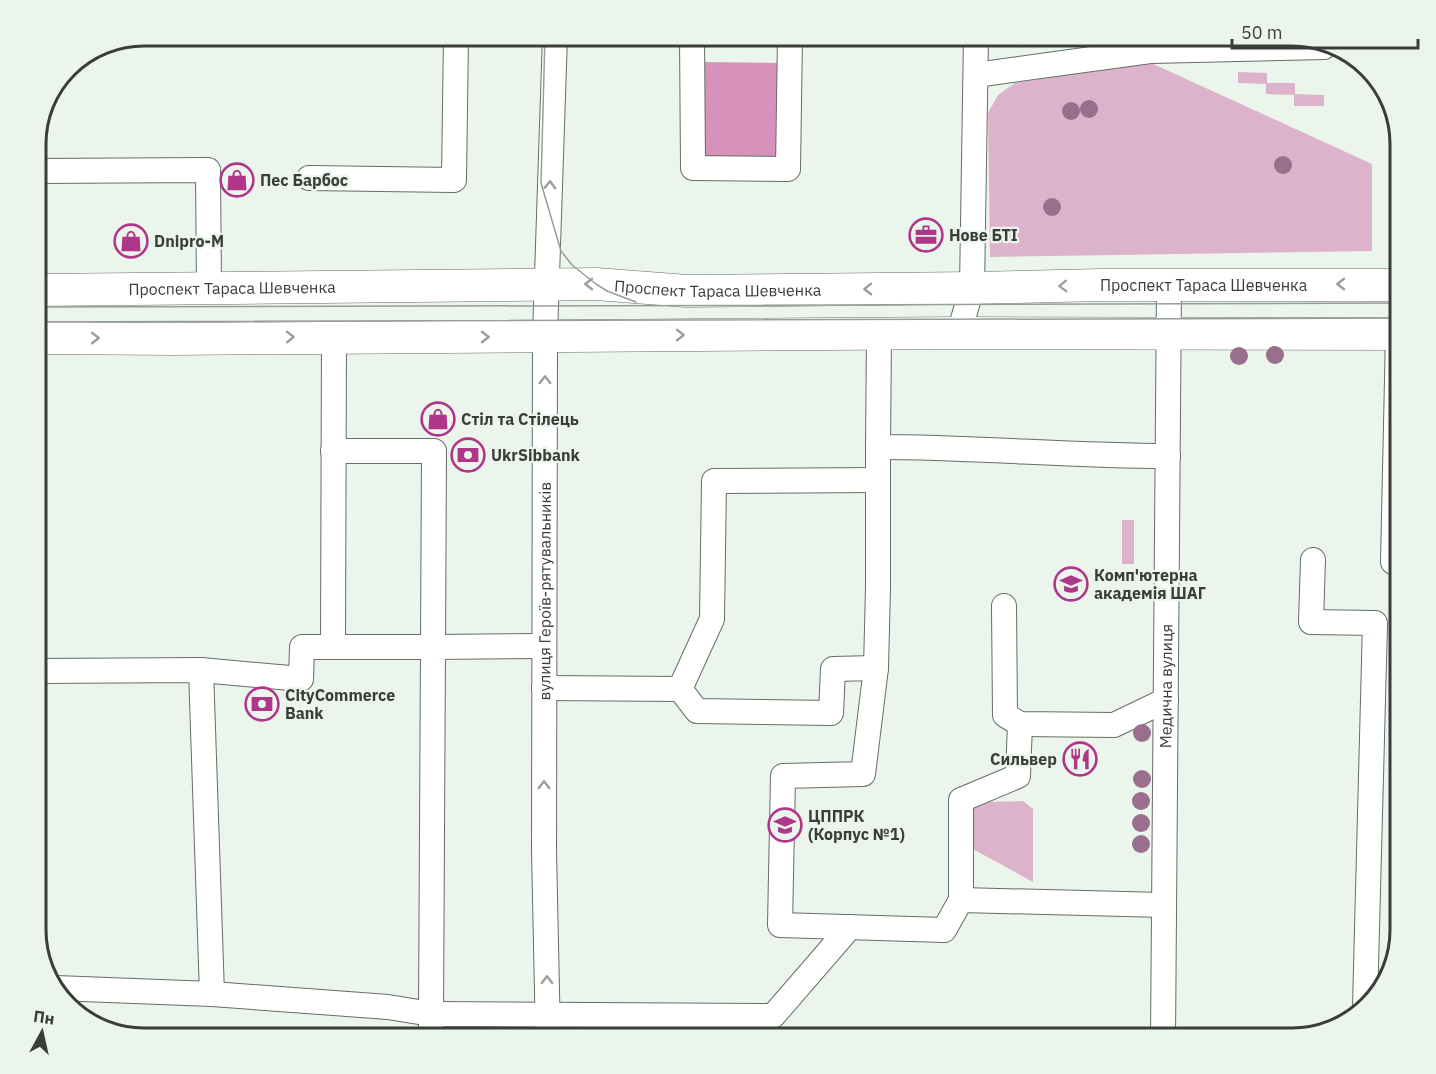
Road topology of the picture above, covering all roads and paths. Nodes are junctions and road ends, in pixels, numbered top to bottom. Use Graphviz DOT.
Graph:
graph roads {
  1 [pos="456,46"];
  2 [pos="555,46"];
  3 [pos="692,46"];
  4 [pos="790,46"];
  5 [pos="976,46"];
  6 [pos="1305,47"];
  7 [pos="976,75"];
  8 [pos="47,171"];
  9 [pos="309,178"];
  10 [pos="547,285"];
  11 [pos="1169,285"];
  12 [pos="1390,285"];
  13 [pos="209,288"];
  14 [pos="972,288"];
  15 [pos="47,290"];
  16 [pos="959,333"];
  17 [pos="879,334"];
  18 [pos="1169,334"];
  19 [pos="1390,334"];
  20 [pos="545,336"];
  21 [pos="334,337"];
  22 [pos="47,338"];
  23 [pos="878,447"];
  24 [pos="333,451"];
  25 [pos="1168,456"];
  26 [pos="878,480"];
  27 [pos="1313,560"];
  28 [pos="1004,606"];
  29 [pos="544,646"];
  30 [pos="333,647"];
  31 [pos="433,647"];
  32 [pos="876,669"];
  33 [pos="201,670"];
  34 [pos="47,671"];
  35 [pos="544,688"];
  36 [pos="680,689"];
  37 [pos="1166,700"];
  38 [pos="831,713"];
  39 [pos="870,714"];
  40 [pos="1020,724"];
  41 [pos="961,900"];
  42 [pos="1164,905"];
  43 [pos="850,927"];
  44 [pos="67,988"];
  45 [pos="212,994"];
  46 [pos="1365,994"];
  47 [pos="431,1014"];
  48 [pos="548,1027"];
  49 [pos="431,1028"];
  50 [pos="1163,1028"];
  1 -- 9 [label="street"];
  10 -- 2 [label="street, вулиця Героїв-рятувальників, one-way"];
  3 -- 4 [label="street"];
  5 -- 7 [label="street"];
  6 -- 7 [label="street"];
  7 -- 14 [label="street"];
  8 -- 13 [label="street"];
  10 -- 13 [label="main road, Проспект Тараса Шевченка"];
  14 -- 10 [label="main road, Проспект Тараса Шевченка, one-way"];
  10 -- 20 [label="street, вулиця Героїв-рятувальників"];
  12 -- 11 [label="main road, Проспект Тараса Шевченка, one-way"];
  11 -- 14 [label="main road, Проспект Тараса Шевченка, one-way"];
  11 -- 18 [label="street, Медична вулиця"];
  13 -- 15 [label="main road, Проспект Тараса Шевченка"];
  14 -- 16 [label="street"];
  16 -- 17 [label="main road"];
  16 -- 18 [label="main road"];
  20 -- 17 [label="main road, one-way"];
  17 -- 23 [label="street"];
  18 -- 19 [label="main road"];
  18 -- 25 [label="street, Медична вулиця"];
  21 -- 20 [label="main road, one-way"];
  29 -- 20 [label="street, вулиця Героїв-рятувальників, one-way"];
  22 -- 21 [label="main road, one-way"];
  21 -- 24 [label="street"];
  23 -- 25 [label="street"];
  23 -- 26 [label="street"];
  24 -- 30 [label="street"];
  24 -- 31 [label="street"];
  25 -- 37 [label="street, Медична вулиця"];
  26 -- 32 [label="street"];
  26 -- 36 [label="street"];
  27 -- 46 [label="street"];
  28 -- 40 [label="street"];
  29 -- 31 [label="street"];
  29 -- 35 [label="street, вулиця Героїв-рятувальників"];
  30 -- 31 [label="street"];
  30 -- 33 [label="street"];
  31 -- 47 [label="street"];
  32 -- 38 [label="street"];
  32 -- 39 [label="street"];
  33 -- 34 [label="street"];
  33 -- 45 [label="street"];
  35 -- 36 [label="street"];
  48 -- 35 [label="street, вулиця Героїв-рятувальників, one-way"];
  36 -- 38 [label="street"];
  37 -- 40 [label="street"];
  37 -- 42 [label="street, Медична вулиця"];
  38 -- 39 [label="street"];
  39 -- 43 [label="street"];
  40 -- 41 [label="street"];
  41 -- 42 [label="street"];
  41 -- 43 [label="street"];
  42 -- 50 [label="street, Медична вулиця"];
  43 -- 48 [label="street"];
  44 -- 45 [label="street"];
  45 -- 47 [label="street"];
  47 -- 48 [label="street"];
  47 -- 49 [label="street"];
}
